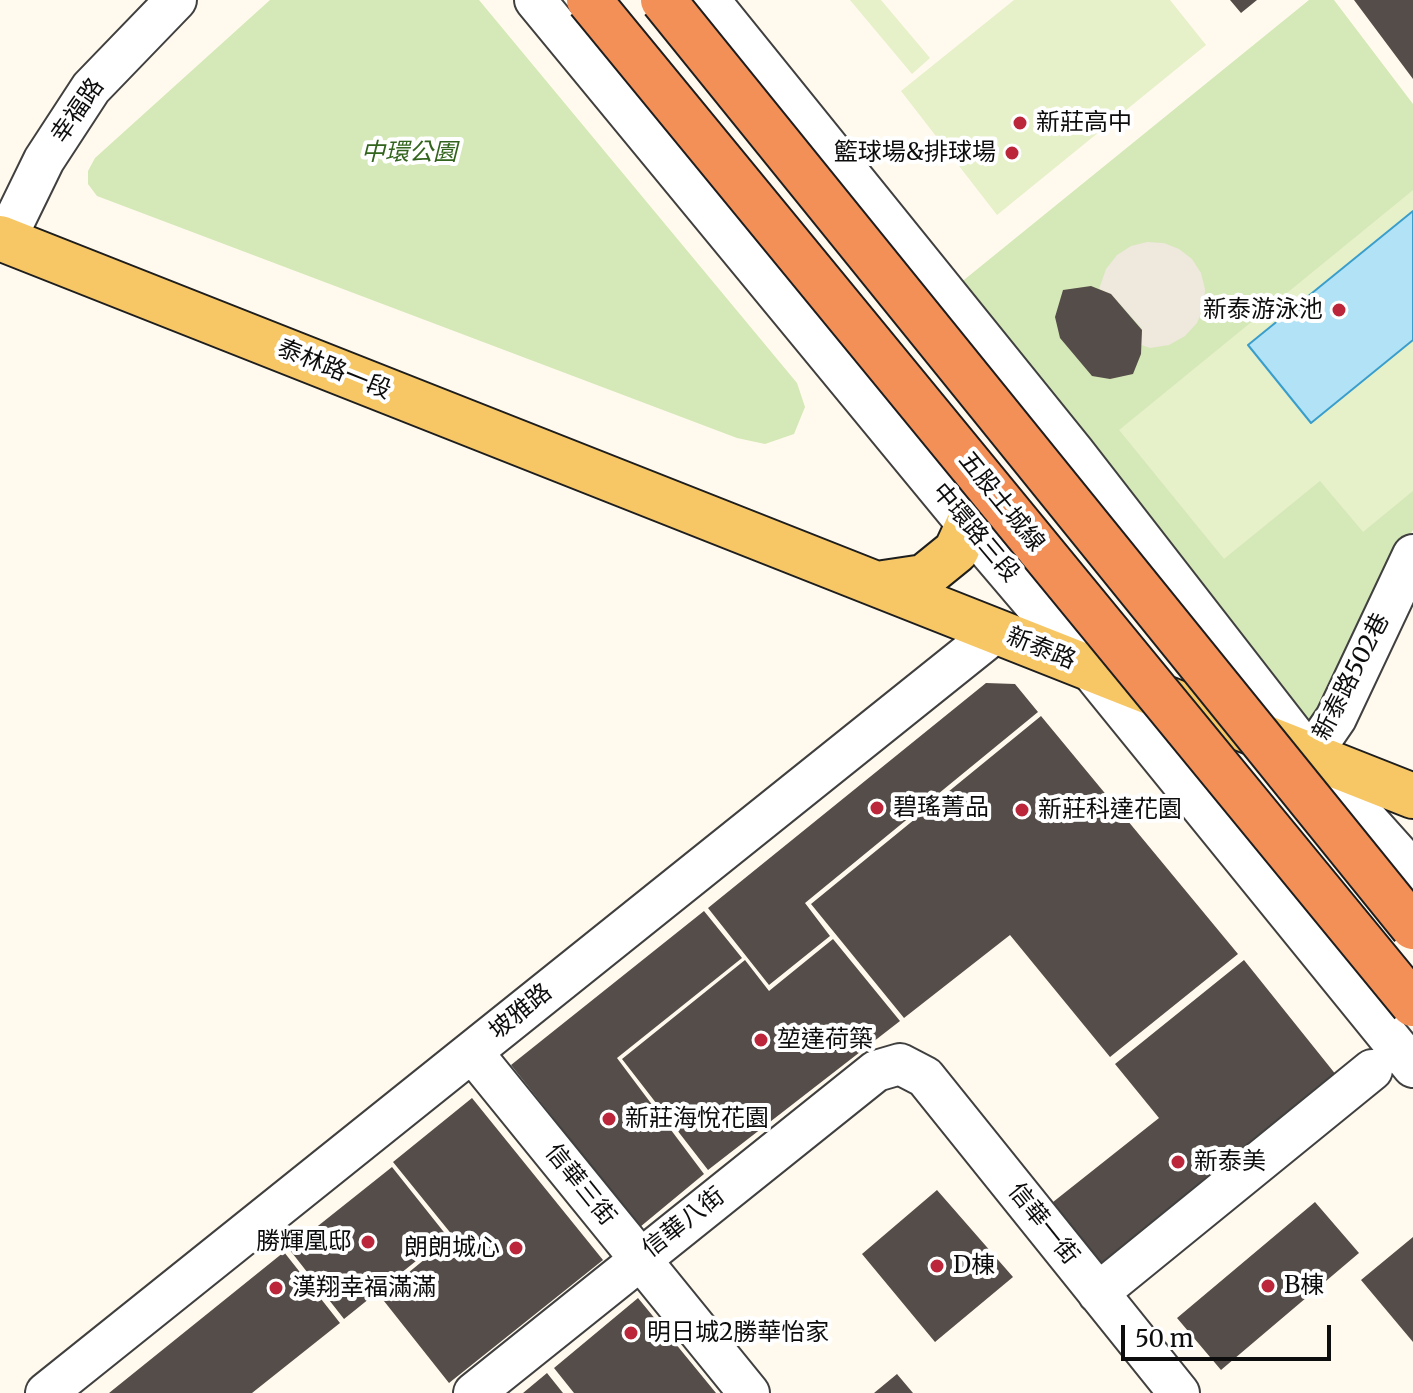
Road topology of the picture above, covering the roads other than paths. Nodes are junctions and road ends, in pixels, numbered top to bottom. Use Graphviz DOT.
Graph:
graph roads {
  1 [pos="176,0"];
  2 [pos="535,0"];
  3 [pos="589,0"];
  4 [pos="663,0"];
  5 [pos="709,0"];
  6 [pos="2,239"];
  7 [pos="669,501"];
  8 [pos="968,525"];
  9 [pos="1413,555"];
  10 [pos="877,584"];
  11 [pos="997,631"];
  12 [pos="1088,667"];
  13 [pos="1310,756"];
  14 [pos="1413,796"];
  15 [pos="1413,871"];
  16 [pos="1413,927"];
  17 [pos="1413,1004"];
  18 [pos="472,1052"];
  19 [pos="900,1064"];
  20 [pos="1413,1067"];
  21 [pos="1372,1070"];
  22 [pos="640,1259"];
  23 [pos="1098,1293"];
  24 [pos="46,1393"];
  25 [pos="474,1393"];
  26 [pos="749,1393"];
  27 [pos="1179,1393"];
  1 -- 6 [label="street, 幸福路"];
  2 -- 8 [label="street, 中環路三段"];
  3 -- 17 [label="highway, 五股土城線, bridge"];
  4 -- 16 [label="highway, bridge"];
  5 -- 13 [label="street"];
  6 -- 7 [label="main road, 泰林路一段"];
  7 -- 10 [label="main road, 新泰路"];
  8 -- 10 [label="main road"];
  8 -- 12 [label="street, 中環路三段"];
  9 -- 13 [label="street, 新泰路502巷"];
  10 -- 11 [label="main road, 新泰路"];
  11 -- 12 [label="main road, 新泰路"];
  11 -- 18 [label="street, 坡雅路"];
  12 -- 13 [label="main road, 新泰路"];
  12 -- 20 [label="street, 中環路三段"];
  13 -- 14 [label="main road, 新泰路"];
  13 -- 15 [label="street"];
  18 -- 22 [label="street, 信華三街"];
  18 -- 24 [label="street, 坡雅路"];
  19 -- 22 [label="street, 信華八街"];
  19 -- 23 [label="street, 信華一街"];
  21 -- 23 [label="street"];
  22 -- 25 [label="street, 信華八街"];
  22 -- 26 [label="street, 信華三街"];
  23 -- 27 [label="street, 信華一街"];
}
